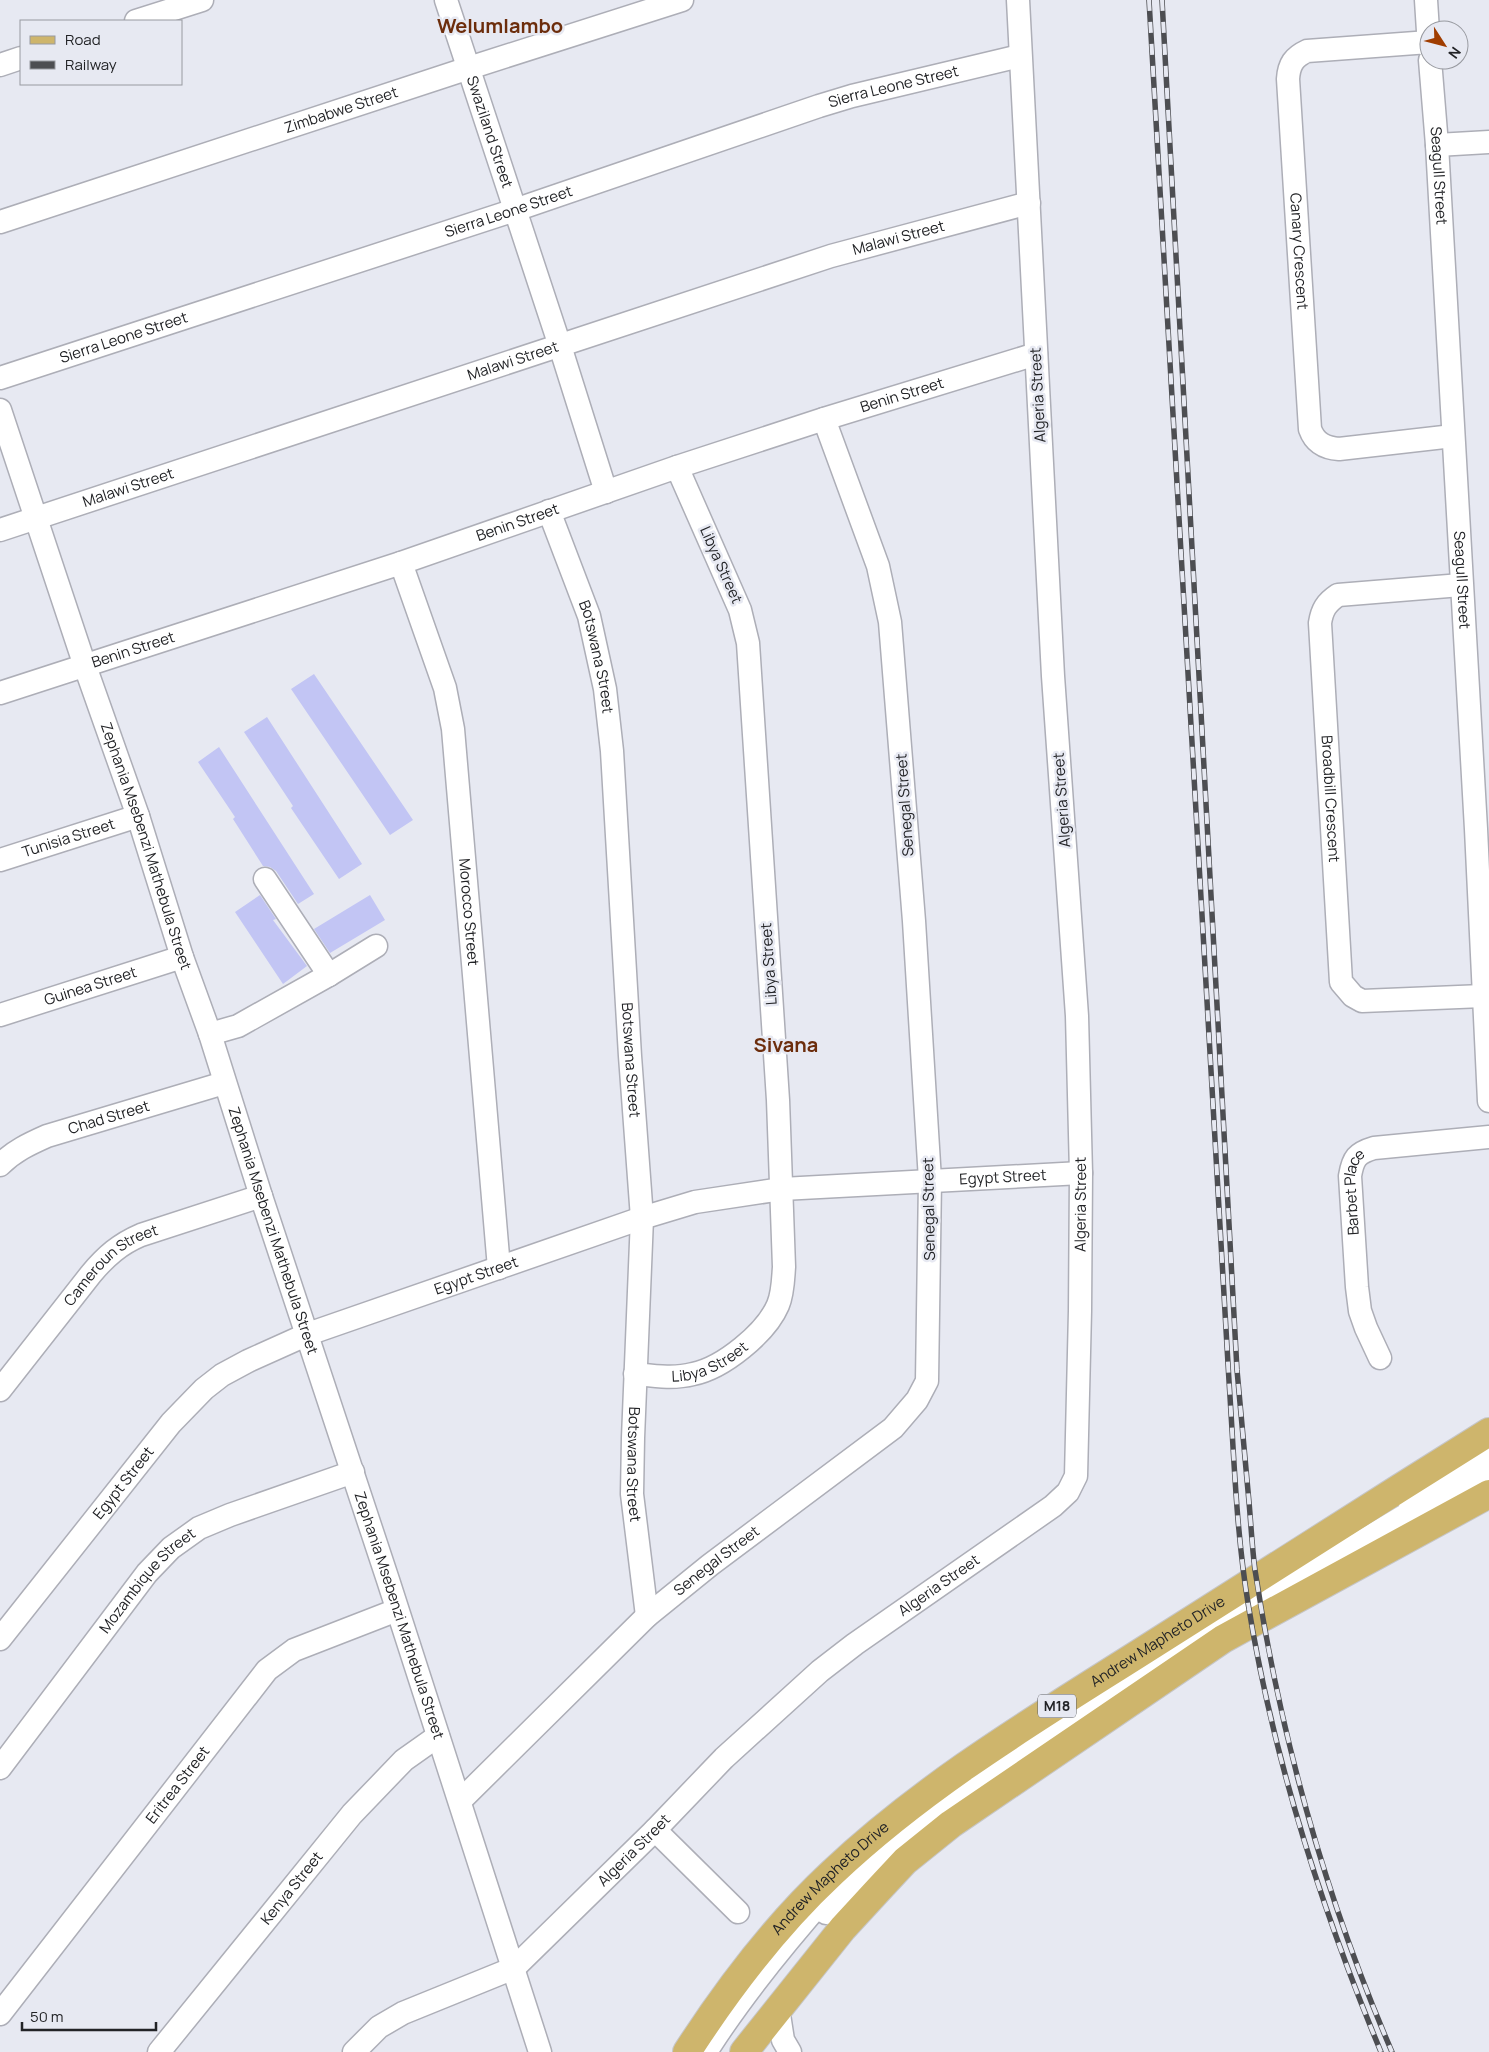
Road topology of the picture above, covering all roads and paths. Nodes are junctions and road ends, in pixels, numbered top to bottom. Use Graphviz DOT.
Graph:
graph roads {
  1 [pos="202,0"];
  2 [pos="446,0"];
  3 [pos="682,0"];
  4 [pos="1018,0"];
  5 [pos="1426,0"];
  6 [pos="139,20"];
  7 [pos="1427,20"];
  8 [pos="1419,43"];
  9 [pos="1020,56"];
  10 [pos="20,58"];
  11 [pos="0,65"];
  12 [pos="469,68"];
  13 [pos="1431,70"];
  14 [pos="1489,142"];
  15 [pos="1437,145"];
  16 [pos="1028,203"];
  17 [pos="515,210"];
  18 [pos="0,222"];
  19 [pos="560,346"];
  20 [pos="1036,354"];
  21 [pos="0,378"];
  22 [pos="0,410"];
  23 [pos="824,419"];
  24 [pos="1453,436"];
  25 [pos="678,467"];
  26 [pos="606,492"];
  27 [pos="548,511"];
  28 [pos="35,519"];
  29 [pos="0,530"];
  30 [pos="401,563"];
  31 [pos="1461,585"];
  32 [pos="84,666"];
  33 [pos="0,693"];
  34 [pos="138,816"];
  35 [pos="0,860"];
  36 [pos="265,879"];
  37 [pos="376,946"];
  38 [pos="182,957"];
  39 [pos="330,975"];
  40 [pos="1483,996"];
  41 [pos="0,1015"];
  42 [pos="210,1034"];
  43 [pos="224,1083"];
  44 [pos="1489,1101"];
  45 [pos="1489,1137"];
  46 [pos="0,1165"];
  47 [pos="1081,1173"];
  48 [pos="930,1180"];
  49 [pos="782,1189"];
  50 [pos="261,1196"];
  51 [pos="642,1218"];
  52 [pos="499,1268"];
  53 [pos="308,1334"];
  54 [pos="1380,1358"];
  55 [pos="635,1374"];
  56 [pos="0,1390"];
  57 [pos="1489,1432"];
  58 [pos="1489,1449"];
  59 [pos="1489,1468"];
  60 [pos="353,1472"];
  61 [pos="1489,1494"];
  62 [pos="397,1610"];
  63 [pos="647,1616"];
  64 [pos="0,1639"];
  65 [pos="438,1736"];
  66 [pos="0,1768"];
  67 [pos="460,1801"];
  68 [pos="654,1830"];
  69 [pos="738,1912"];
  70 [pos="514,1968"];
  71 [pos="778,2008"];
  72 [pos="0,2014"];
  73 [pos="159,2052"];
  74 [pos="354,2052"];
  75 [pos="540,2052"];
  76 [pos="687,2052"];
  77 [pos="706,2052"];
  78 [pos="718,2052"];
  79 [pos="744,2052"];
  80 [pos="790,2052"];
  1 -- 6 [label="street"];
  2 -- 12 [label="street, Swaziland Street"];
  3 -- 12 [label="street, Zimbabwe Street"];
  4 -- 9 [label="street, Algeria Street"];
  5 -- 7 [label="street"];
  8 -- 24 [label="street, Canary Crescent"];
  9 -- 16 [label="street, Algeria Street"];
  9 -- 17 [label="street, Sierra Leone Street"];
  10 -- 11 [label="street"];
  12 -- 17 [label="street, Swaziland Street"];
  12 -- 18 [label="street, Zimbabwe Street"];
  13 -- 15 [label="street, Seagull Street"];
  14 -- 15 [label="street"];
  15 -- 24 [label="street, Seagull Street"];
  16 -- 19 [label="street, Malawi Street"];
  16 -- 20 [label="street, Algeria Street"];
  17 -- 19 [label="street, Swaziland Street"];
  17 -- 21 [label="street, Sierra Leone Street"];
  19 -- 26 [label="street, Swaziland Street"];
  19 -- 28 [label="street, Malawi Street"];
  20 -- 23 [label="street, Benin Street"];
  20 -- 47 [label="street, Algeria Street"];
  22 -- 28 [label="street, Zephania Msebenzi Mathebula Street"];
  23 -- 25 [label="street, Benin Street"];
  23 -- 48 [label="street, Senegal Street"];
  24 -- 31 [label="street, Seagull Street"];
  25 -- 26 [label="street, Benin Street"];
  25 -- 49 [label="street, Libya Street"];
  26 -- 27 [label="street, Benin Street"];
  27 -- 30 [label="street, Benin Street"];
  27 -- 51 [label="street, Botswana Street"];
  28 -- 29 [label="street, Malawi Street"];
  28 -- 32 [label="street, Zephania Msebenzi Mathebula Street"];
  30 -- 32 [label="street, Benin Street"];
  30 -- 52 [label="street, Morocco Street"];
  31 -- 40 [label="street, Seagull Street"];
  31 -- 40 [label="street, Broadbill Crescent"];
  32 -- 33 [label="street, Benin Street"];
  32 -- 34 [label="street, Zephania Msebenzi Mathebula Street"];
  34 -- 35 [label="street, Tunisia Street"];
  34 -- 38 [label="street, Zephania Msebenzi Mathebula Street"];
  36 -- 39 [label="street"];
  37 -- 39 [label="street"];
  38 -- 41 [label="street, Guinea Street"];
  38 -- 42 [label="street, Zephania Msebenzi Mathebula Street"];
  39 -- 42 [label="street"];
  40 -- 44 [label="street, Seagull Street"];
  42 -- 43 [label="street, Zephania Msebenzi Mathebula Street"];
  43 -- 46 [label="street, Chad Street"];
  43 -- 50 [label="street, Zephania Msebenzi Mathebula Street"];
  45 -- 54 [label="street, Barbet Place"];
  47 -- 48 [label="street, Egypt Street"];
  47 -- 68 [label="street, Algeria Street"];
  48 -- 49 [label="street, Egypt Street"];
  48 -- 63 [label="street, Senegal Street"];
  49 -- 51 [label="street, Egypt Street"];
  49 -- 55 [label="street, Libya Street"];
  50 -- 53 [label="street, Zephania Msebenzi Mathebula Street"];
  50 -- 56 [label="street, Cameroun Street"];
  51 -- 52 [label="street, Egypt Street"];
  51 -- 55 [label="street, Botswana Street"];
  52 -- 53 [label="street, Egypt Street"];
  53 -- 60 [label="street, Zephania Msebenzi Mathebula Street"];
  53 -- 64 [label="street, Egypt Street"];
  55 -- 63 [label="street, Botswana Street"];
  57 -- 76 [label="main road, Andrew Mapheto Drive / M18"];
  58 -- 77 [label="street"];
  59 -- 78 [label="street"];
  60 -- 62 [label="street, Zephania Msebenzi Mathebula Street"];
  60 -- 66 [label="street, Mozambique Street"];
  61 -- 71 [label="main road, M18"];
  62 -- 65 [label="street, Zephania Msebenzi Mathebula Street"];
  62 -- 72 [label="street, Eritrea Street"];
  63 -- 67 [label="street, Senegal Street"];
  65 -- 67 [label="street, Zephania Msebenzi Mathebula Street"];
  65 -- 73 [label="street, Kenya Street"];
  67 -- 70 [label="street, Zephania Msebenzi Mathebula Street"];
  68 -- 69 [label="street"];
  68 -- 70 [label="street, Algeria Street"];
  70 -- 74 [label="street, Algeria Street"];
  70 -- 75 [label="street, Zephania Msebenzi Mathebula Street"];
  71 -- 79 [label="main road, M18"];
  71 -- 80 [label="street"];
}
